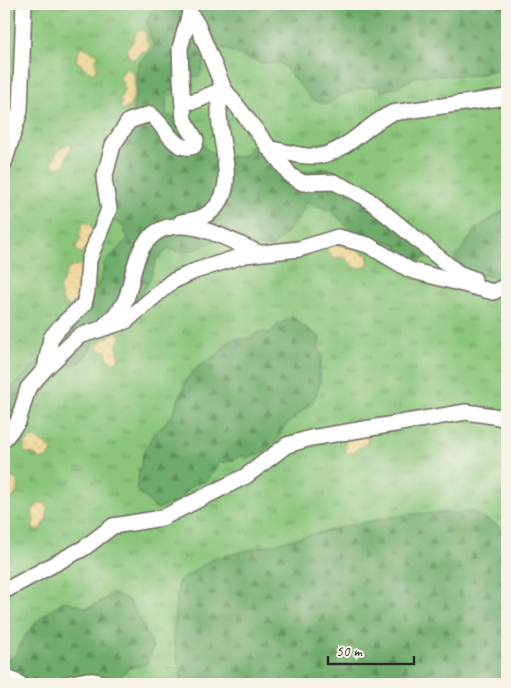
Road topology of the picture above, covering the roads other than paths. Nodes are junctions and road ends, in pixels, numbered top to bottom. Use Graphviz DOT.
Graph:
graph roads {
  1 [pos="24,4"];
  2 [pos="224,89"];
  3 [pos="507,97"];
  4 [pos="183,102"];
  5 [pos="268,148"];
  6 [pos="4,163"];
  7 [pos="172,224"];
  8 [pos="262,254"];
  9 [pos="507,286"];
  10 [pos="102,329"];
  11 [pos="45,369"];
  12 [pos="507,422"];
  13 [pos="4,439"];
  14 [pos="4,591"];
  15 [pos="4,676"];
  16 [pos="20,684"];
  17 [pos="66,684"];
  18 [pos="109,684"];
  1 -- 6 [label="lane"];
  2 -- 4 [label="lane"];
  2 -- 4 [label="lane"];
  2 -- 5 [label="lane"];
  2 -- 7 [label="lane"];
  3 -- 5 [label="lane"];
  4 -- 11 [label="lane"];
  5 -- 9 [label="lane"];
  7 -- 8 [label="lane"];
  7 -- 10 [label="lane"];
  8 -- 9 [label="lane"];
  8 -- 10 [label="lane"];
  10 -- 11 [label="lane"];
  11 -- 13 [label="lane"];
  12 -- 14 [label="lane"];
  15 -- 16 [label="lane"];
  17 -- 18 [label="lane"];
}
